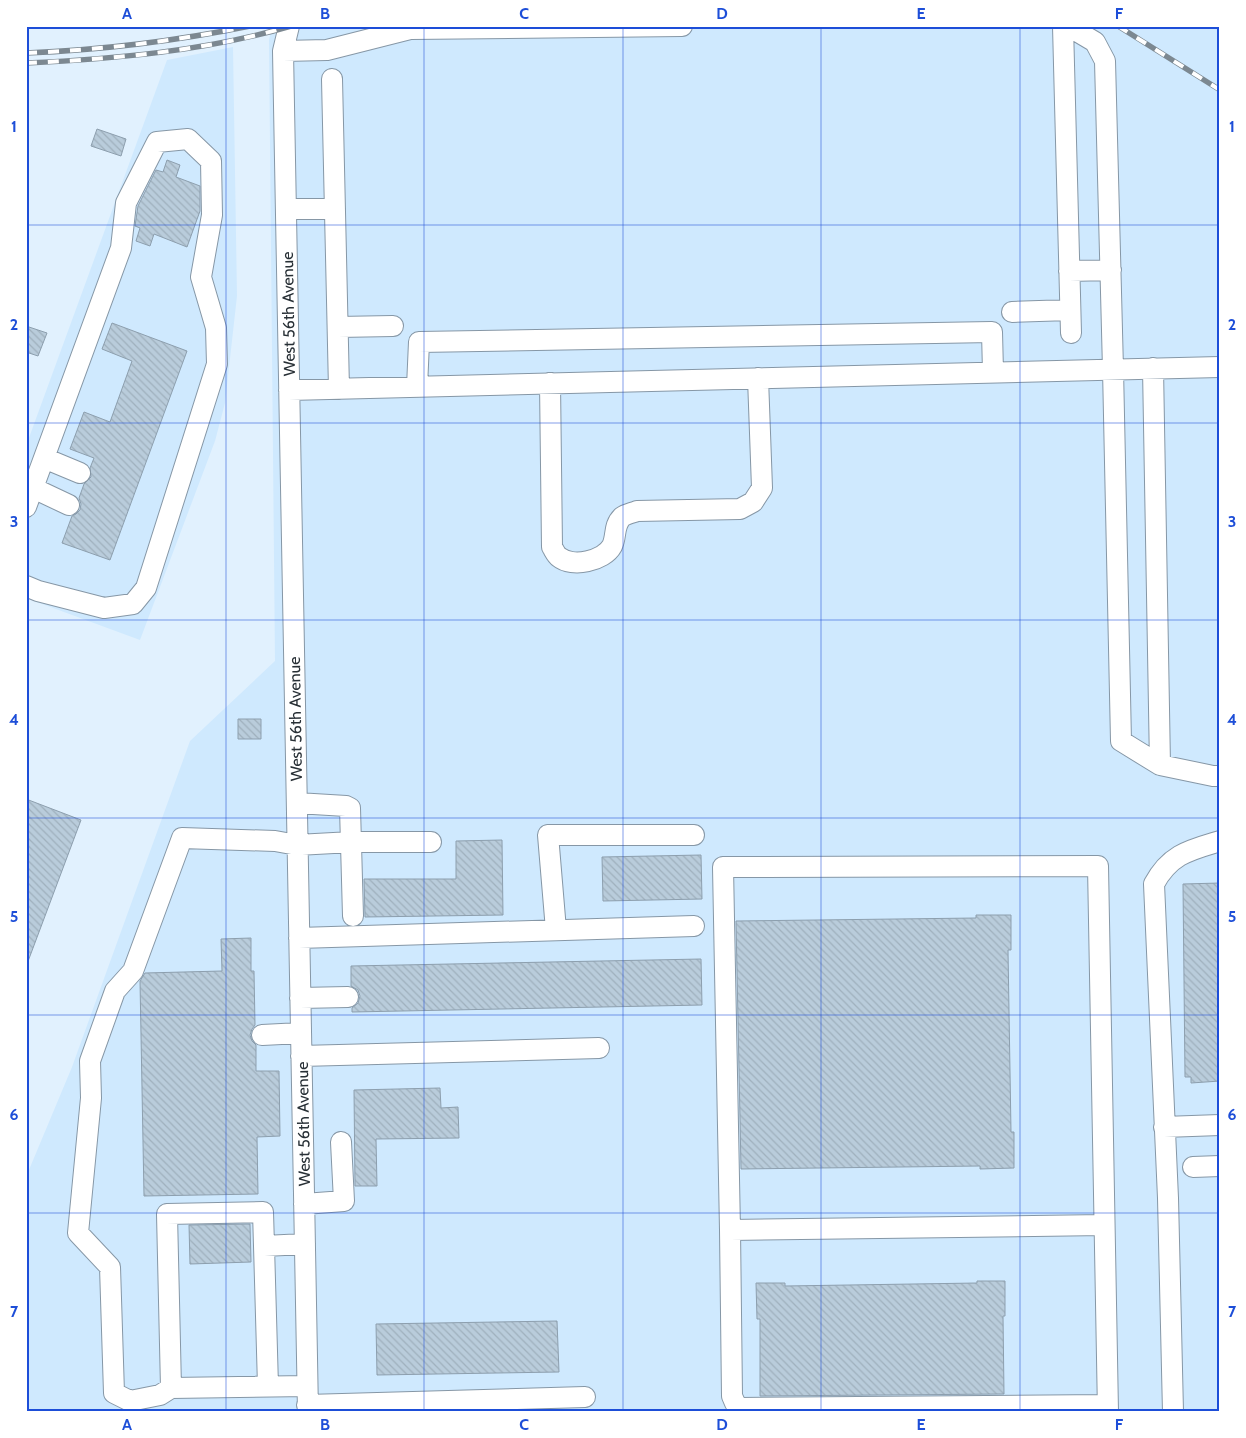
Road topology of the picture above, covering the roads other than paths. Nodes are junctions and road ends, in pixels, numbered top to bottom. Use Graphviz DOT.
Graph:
graph roads {
  1 [pos="289,26"];
  2 [pos="682,26"];
  3 [pos="1063,26"];
  4 [pos="1068,26"];
  5 [pos="283,51"];
  6 [pos="332,79"];
  7 [pos="286,209"];
  8 [pos="335,209"];
  9 [pos="1111,270"];
  10 [pos="1069,271"];
  11 [pos="1070,310"];
  12 [pos="1012,312"];
  13 [pos="394,326"];
  14 [pos="338,327"];
  15 [pos="1071,333"];
  16 [pos="1220,366"];
  17 [pos="1154,368"];
  18 [pos="1114,369"];
  19 [pos="993,372"];
  20 [pos="758,378"];
  21 [pos="550,383"];
  22 [pos="417,387"];
  23 [pos="339,389"];
  24 [pos="289,390"];
  25 [pos="44,458"];
  26 [pos="80,473"];
  27 [pos="33,488"];
  28 [pos="70,505"];
  29 [pos="26,507"];
  30 [pos="26,586"];
  31 [pos="1160,765"];
  32 [pos="1220,776"];
  33 [pos="297,803"];
  34 [pos="694,835"];
  35 [pos="1220,841"];
  36 [pos="352,842"];
  37 [pos="431,842"];
  38 [pos="298,845"];
  39 [pos="353,916"];
  40 [pos="694,926"];
  41 [pos="556,930"];
  42 [pos="299,938"];
  43 [pos="348,997"];
  44 [pos="300,998"];
  45 [pos="301,1033"];
  46 [pos="262,1035"];
  47 [pos="599,1048"];
  48 [pos="301,1056"];
  49 [pos="1220,1125"];
  50 [pos="1164,1127"];
  51 [pos="341,1142"];
  52 [pos="1220,1166"];
  53 [pos="1193,1167"];
  54 [pos="304,1204"];
  55 [pos="1104,1225"];
  56 [pos="730,1230"];
  57 [pos="305,1244"];
  58 [pos="264,1246"];
  59 [pos="268,1386"];
  60 [pos="171,1388"];
  61 [pos="585,1397"];
  62 [pos="307,1401"];
  63 [pos="1107,1408"];
  64 [pos="1173,1412"];
  1 -- 5 [label="street, West 56th Avenue"];
  2 -- 5 [label="street"];
  3 -- 10 [label="street"];
  4 -- 9 [label="street"];
  5 -- 7 [label="street, West 56th Avenue"];
  6 -- 8 [label="street"];
  7 -- 8 [label="street"];
  7 -- 24 [label="street, West 56th Avenue"];
  8 -- 14 [label="street"];
  9 -- 10 [label="street"];
  9 -- 18 [label="street"];
  10 -- 11 [label="street"];
  11 -- 12 [label="street"];
  11 -- 15 [label="street"];
  13 -- 14 [label="street"];
  14 -- 23 [label="street"];
  16 -- 17 [label="street"];
  17 -- 18 [label="street"];
  17 -- 31 [label="street"];
  18 -- 19 [label="street"];
  18 -- 31 [label="street"];
  19 -- 20 [label="street"];
  19 -- 22 [label="street"];
  20 -- 21 [label="street"];
  20 -- 21 [label="street"];
  21 -- 22 [label="street"];
  22 -- 23 [label="street"];
  23 -- 24 [label="street"];
  24 -- 33 [label="street, West 56th Avenue"];
  25 -- 26 [label="street"];
  25 -- 27 [label="street"];
  25 -- 30 [label="street"];
  27 -- 28 [label="street"];
  27 -- 29 [label="street"];
  31 -- 32 [label="street"];
  33 -- 36 [label="street"];
  33 -- 38 [label="street, West 56th Avenue"];
  34 -- 41 [label="street"];
  35 -- 50 [label="street"];
  36 -- 37 [label="street"];
  36 -- 38 [label="street"];
  36 -- 39 [label="street"];
  38 -- 42 [label="street, West 56th Avenue"];
  38 -- 60 [label="street"];
  40 -- 41 [label="street"];
  41 -- 42 [label="street"];
  42 -- 44 [label="street, West 56th Avenue"];
  43 -- 44 [label="street"];
  44 -- 45 [label="street, West 56th Avenue"];
  45 -- 46 [label="street"];
  45 -- 48 [label="street, West 56th Avenue"];
  47 -- 48 [label="street"];
  48 -- 54 [label="street, West 56th Avenue"];
  49 -- 50 [label="street"];
  50 -- 64 [label="street"];
  51 -- 54 [label="street"];
  52 -- 53 [label="street"];
  54 -- 57 [label="street, West 56th Avenue"];
  55 -- 56 [label="street"];
  55 -- 56 [label="street"];
  55 -- 63 [label="street"];
  56 -- 63 [label="street"];
  57 -- 58 [label="street"];
  57 -- 62 [label="street, West 56th Avenue"];
  58 -- 59 [label="street"];
  58 -- 60 [label="street"];
  59 -- 60 [label="street"];
  59 -- 62 [label="street"];
  61 -- 62 [label="street"];
}
